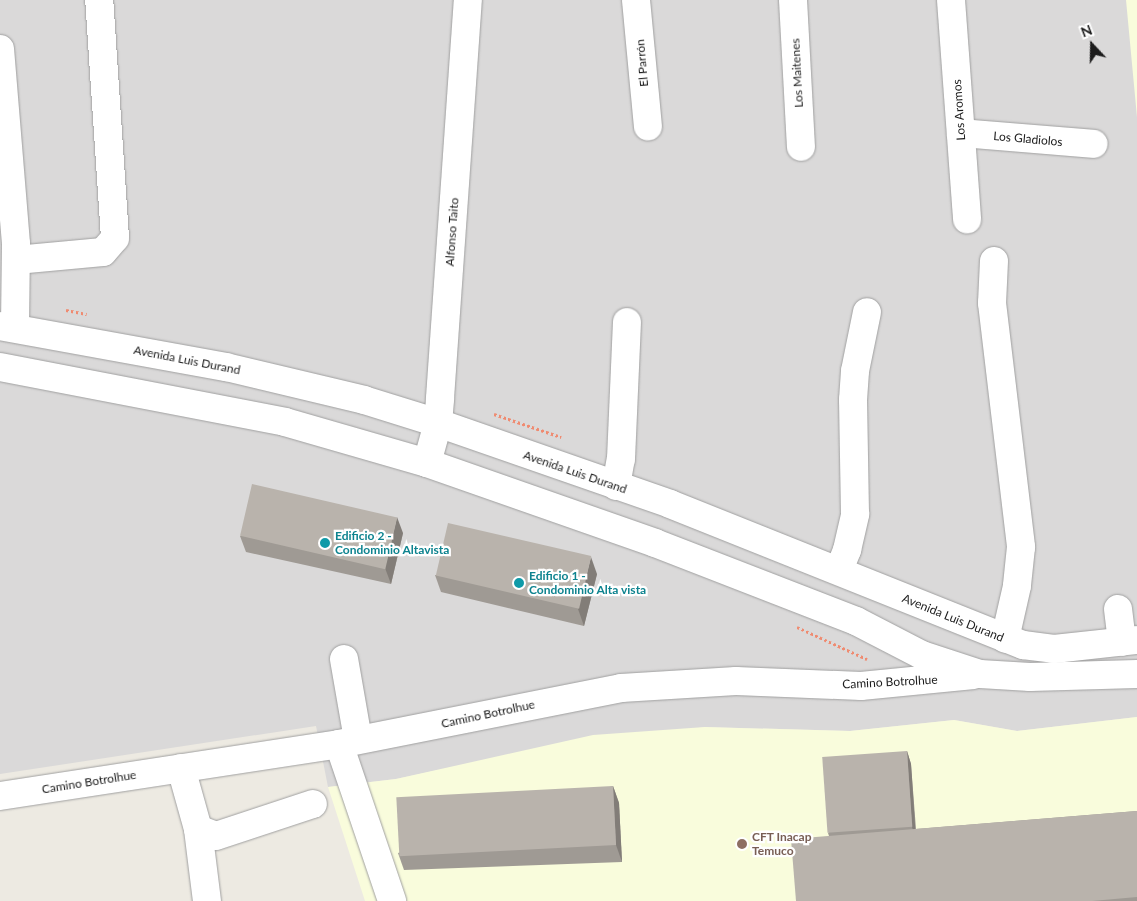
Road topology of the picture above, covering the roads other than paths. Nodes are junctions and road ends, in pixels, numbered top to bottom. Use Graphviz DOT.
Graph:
graph roads {
  1 [pos="99,0"];
  2 [pos="468,0"];
  3 [pos="636,0"];
  4 [pos="793,0"];
  5 [pos="951,0"];
  6 [pos="0,49"];
  7 [pos="648,126"];
  8 [pos="961,133"];
  9 [pos="1094,144"];
  10 [pos="801,147"];
  11 [pos="967,219"];
  12 [pos="16,260"];
  13 [pos="994,261"];
  14 [pos="868,312"];
  15 [pos="627,322"];
  16 [pos="8,327"];
  17 [pos="0,367"];
  18 [pos="438,423"];
  19 [pos="427,463"];
  20 [pos="616,486"];
  21 [pos="839,570"];
  22 [pos="1118,609"];
  23 [pos="1005,639"];
  24 [pos="1130,641"];
  25 [pos="344,659"];
  26 [pos="980,674"];
  27 [pos="1137,674"];
  28 [pos="348,742"];
  29 [pos="181,768"];
  30 [pos="0,796"];
  31 [pos="313,804"];
  32 [pos="198,829"];
  33 [pos="206,901"];
  34 [pos="392,901"];
  1 -- 12 [label="street"];
  2 -- 18 [label="street, Alfonso Taito"];
  3 -- 7 [label="street, El Parrón"];
  4 -- 10 [label="street, Los Maitenes"];
  5 -- 8 [label="street, Los Aromos"];
  6 -- 12 [label="street"];
  8 -- 9 [label="street, Los Gladiolos"];
  8 -- 11 [label="street, Los Aromos"];
  12 -- 16 [label="street"];
  13 -- 23 [label="street"];
  14 -- 21 [label="street"];
  15 -- 20 [label="street"];
  16 -- 18 [label="street, Avenida Luis Durand"];
  17 -- 19 [label="street"];
  18 -- 19 [label="street, Alfonso Taito"];
  18 -- 20 [label="street, Avenida Luis Durand"];
  19 -- 26 [label="street"];
  20 -- 21 [label="street, Avenida Luis Durand"];
  21 -- 23 [label="street, Avenida Luis Durand"];
  22 -- 24 [label="street"];
  23 -- 24 [label="street, Avenida Luis Durand"];
  25 -- 28 [label="street"];
  26 -- 27 [label="street"];
  26 -- 28 [label="street, Camino Botrolhue"];
  28 -- 29 [label="street, Camino Botrolhue"];
  28 -- 34 [label="street"];
  29 -- 30 [label="street, Camino Botrolhue"];
  29 -- 32 [label="street"];
  31 -- 32 [label="street"];
  32 -- 33 [label="street"];
}
